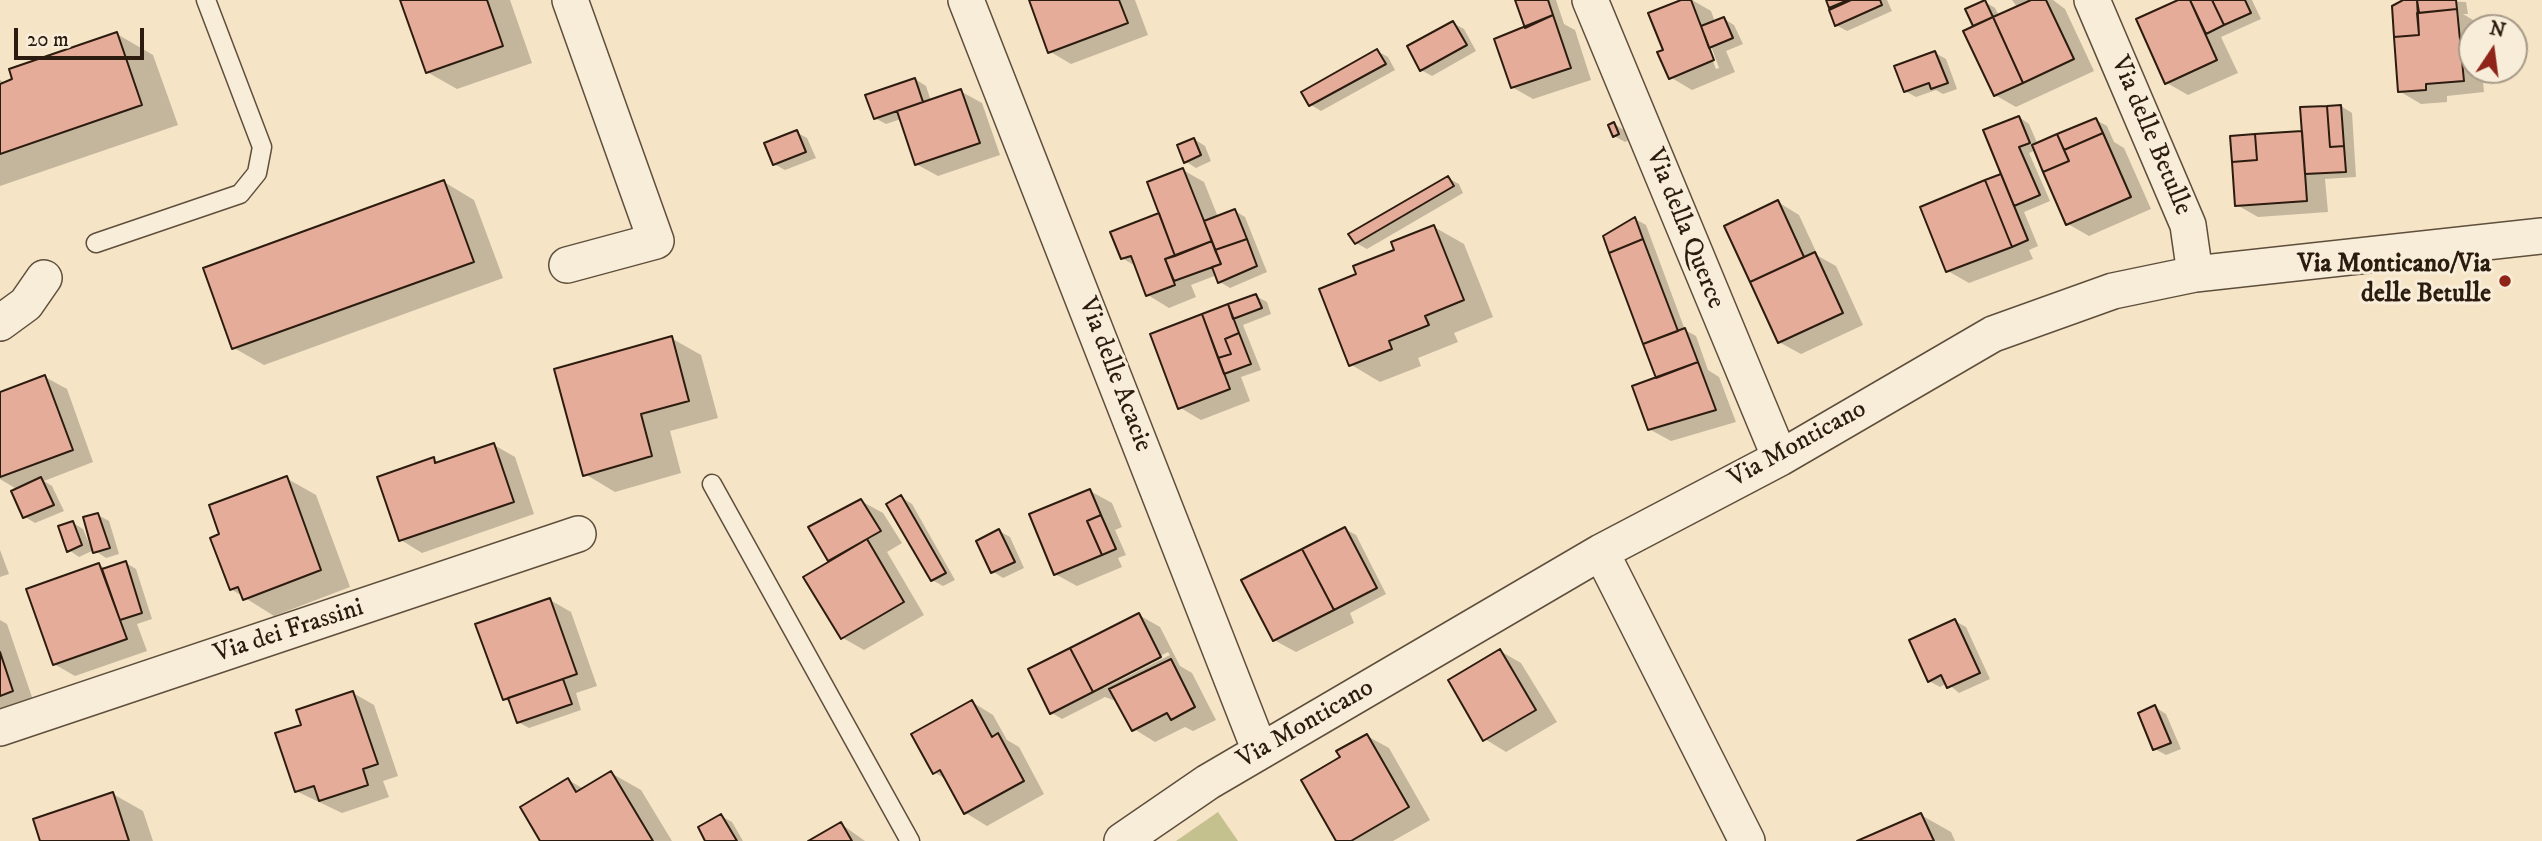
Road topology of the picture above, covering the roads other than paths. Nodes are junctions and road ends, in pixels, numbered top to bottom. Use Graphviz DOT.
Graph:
graph roads {
  1 [pos="206,0"];
  2 [pos="570,0"];
  3 [pos="966,0"];
  4 [pos="1590,0"];
  5 [pos="2092,0"];
  6 [pos="2542,236"];
  7 [pos="96,243"];
  8 [pos="567,265"];
  9 [pos="2195,274"];
  10 [pos="44,278"];
  11 [pos="0,323"];
  12 [pos="1780,458"];
  13 [pos="712,484"];
  14 [pos="578,534"];
  15 [pos="1601,552"];
  16 [pos="0,729"];
  17 [pos="1260,751"];
  18 [pos="910,841"];
  19 [pos="1122,841"];
  20 [pos="1747,841"];
  1 -- 7 [label="lane"];
  2 -- 8 [label="street"];
  3 -- 17 [label="street, Via delle Acacie"];
  4 -- 12 [label="street, Via della Querce"];
  5 -- 9 [label="street, Via delle Betulle"];
  6 -- 9 [label="street, Via Monticano"];
  9 -- 12 [label="street, Via Monticano"];
  10 -- 11 [label="street"];
  12 -- 15 [label="street, Via Monticano"];
  13 -- 18 [label="lane"];
  14 -- 16 [label="street, Via dei Frassini"];
  15 -- 17 [label="street, Via Monticano"];
  15 -- 20 [label="street"];
  17 -- 19 [label="street, Via Monticano"];
}
